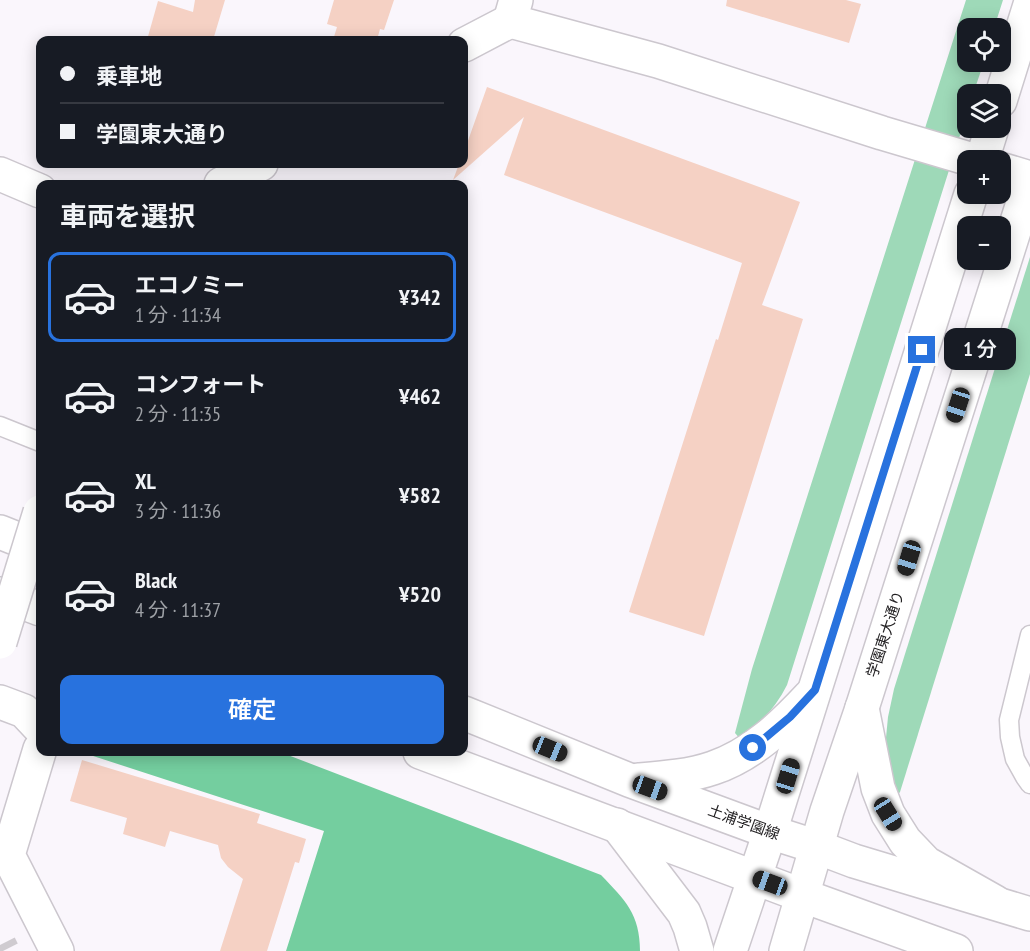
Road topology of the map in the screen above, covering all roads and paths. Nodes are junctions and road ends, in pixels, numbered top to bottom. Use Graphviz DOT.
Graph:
graph roads {
  1 [pos="1030,5"];
  2 [pos="513,10"];
  3 [pos="468,42"];
  4 [pos="1005,84"];
  5 [pos="957,155"];
  6 [pos="253,168"];
  7 [pos="1011,173"];
  8 [pos="0,174"];
  9 [pos="1030,179"];
  10 [pos="229,180"];
  11 [pos="36,189"];
  12 [pos="968,204"];
  13 [pos="0,426"];
  14 [pos="36,440"];
  15 [pos="36,525"];
  16 [pos="0,532"];
  17 [pos="36,546"];
  18 [pos="0,594"];
  19 [pos="36,608"];
  20 [pos="1030,635"];
  21 [pos="0,642"];
  22 [pos="815,690"];
  23 [pos="0,702"];
  24 [pos="862,708"];
  25 [pos="468,715"];
  26 [pos="36,724"];
  27 [pos="38,756"];
  28 [pos="431,756"];
  29 [pos="629,780"];
  30 [pos="1030,784"];
  31 [pos="617,825"];
  32 [pos="770,832"];
  33 [pos="817,847"];
  34 [pos="755,878"];
  35 [pos="801,895"];
  36 [pos="995,903"];
  37 [pos="1030,914"];
  38 [pos="57,951"];
  39 [pos="697,951"];
  40 [pos="730,951"];
  41 [pos="786,951"];
  42 [pos="956,951"];
  1 -- 4 [label="main road"];
  2 -- 3 [label="main road"];
  2 -- 5 [label="main road"];
  6 -- 10 [label="main road"];
  7 -- 9 [label="main road"];
  8 -- 11 [label="main road"];
  9 -- 24 [label="main road, 学園東大通り"];
  12 -- 22 [label="main road"];
  13 -- 14 [label="lane"];
  15 -- 21 [label="main road, bridge"];
  16 -- 17 [label="main road"];
  18 -- 19 [label="main road"];
  20 -- 30 [label="lane"];
  22 -- 29 [label="main road"];
  22 -- 32 [label="main road"];
  23 -- 26 [label="main road"];
  24 -- 33 [label="main road, 学園東大通り"];
  24 -- 36 [label="main road"];
  25 -- 29 [label="main road, 土浦学園線"];
  27 -- 38 [label="main road"];
  28 -- 31 [label="main road"];
  29 -- 32 [label="main road, 土浦学園線"];
  31 -- 34 [label="main road"];
  31 -- 39 [label="main road"];
  32 -- 33 [label="main road, 土浦学園線"];
  32 -- 34 [label="main road"];
  33 -- 35 [label="main road, 学園東大通り"];
  33 -- 36 [label="main road, 土浦学園線"];
  34 -- 35 [label="main road"];
  34 -- 40 [label="main road"];
  35 -- 41 [label="main road, 学園東大通り"];
  35 -- 42 [label="main road"];
  36 -- 37 [label="main road, 土浦学園線"];
}
